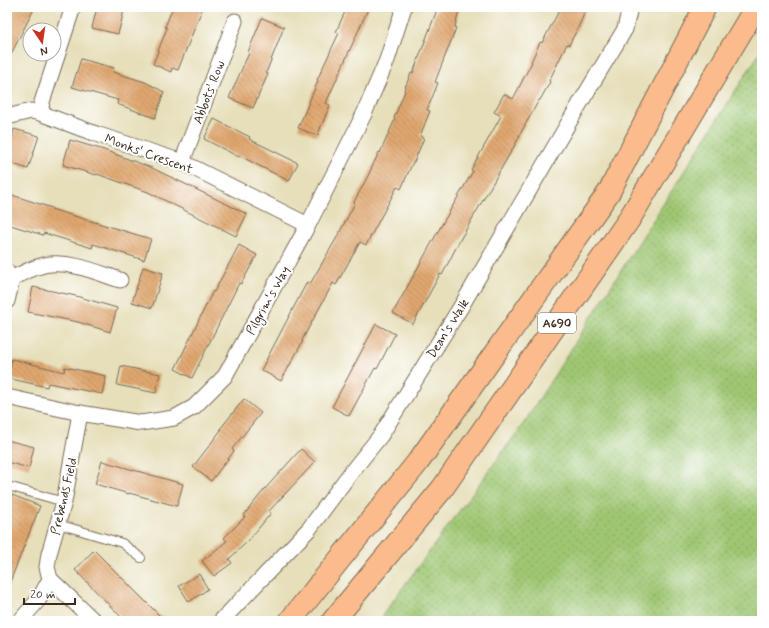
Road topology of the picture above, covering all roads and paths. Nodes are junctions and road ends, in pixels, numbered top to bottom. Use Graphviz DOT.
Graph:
graph roads {
  1 [pos="73,7"];
  2 [pos="404,7"];
  3 [pos="630,7"];
  4 [pos="705,7"];
  5 [pos="756,7"];
  6 [pos="235,21"];
  7 [pos="40,113"];
  8 [pos="7,117"];
  9 [pos="182,162"];
  10 [pos="308,225"];
  11 [pos="10,276"];
  12 [pos="120,280"];
  13 [pos="7,301"];
  14 [pos="7,397"];
  15 [pos="80,413"];
  16 [pos="7,487"];
  17 [pos="64,502"];
  18 [pos="58,524"];
  19 [pos="141,558"];
  20 [pos="50,579"];
  21 [pos="20,621"];
  22 [pos="94,621"];
  23 [pos="221,621"];
  24 [pos="290,621"];
  25 [pos="333,621"];
  1 -- 7 [label="street"];
  2 -- 10 [label="street, Pilgrim's Way"];
  3 -- 23 [label="street, Dean's Walk"];
  4 -- 24 [label="highway, A690"];
  5 -- 25 [label="highway, A690"];
  6 -- 9 [label="street, Abbots' Row"];
  7 -- 8 [label="street, Monks' Crescent"];
  7 -- 9 [label="street, Monks' Crescent"];
  9 -- 10 [label="street, Monks' Crescent"];
  10 -- 15 [label="street, Pilgrim's Way"];
  11 -- 12 [label="street"];
  11 -- 13 [label="street"];
  14 -- 15 [label="street, Pilgrim's Way"];
  15 -- 17 [label="street, Prebends Field"];
  16 -- 17 [label="lane"];
  17 -- 18 [label="street, Prebends Field"];
  18 -- 19 [label="lane"];
  18 -- 20 [label="street, Prebends Field"];
  20 -- 21 [label="street"];
  20 -- 22 [label="street"];
}
